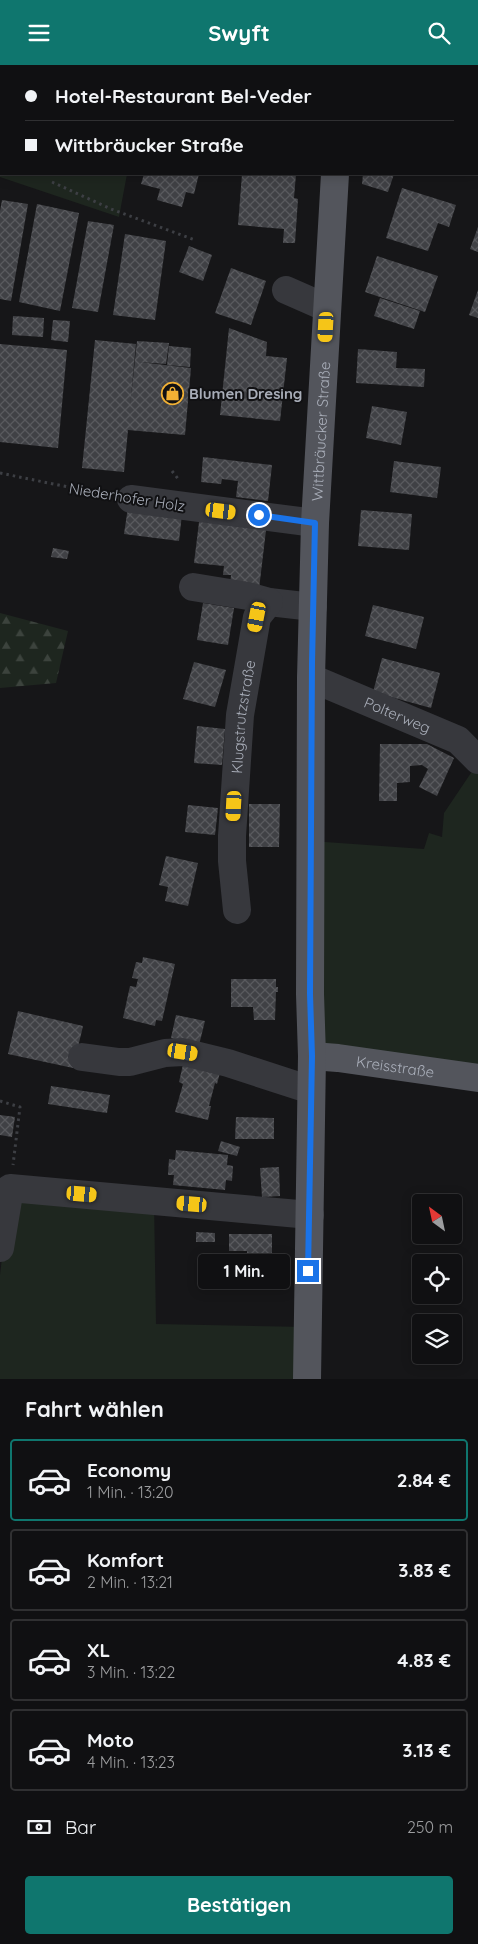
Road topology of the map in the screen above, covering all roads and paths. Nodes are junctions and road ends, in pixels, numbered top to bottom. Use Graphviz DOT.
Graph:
graph roads {
  1 [pos="335,175"];
  2 [pos="52,182"];
  3 [pos="195,240"];
  4 [pos="286,290"];
  5 [pos="327,308"];
  6 [pos="0,473"];
  7 [pos="131,499"];
  8 [pos="315,523"];
  9 [pos="193,587"];
  10 [pos="269,602"];
  11 [pos="312,607"];
  12 [pos="312,678"];
  13 [pos="478,760"];
  14 [pos="237,909"];
  15 [pos="312,1056"];
  16 [pos="82,1057"];
  17 [pos="478,1078"];
  18 [pos="311,1090"];
  19 [pos="0,1101"];
  20 [pos="10,1188"];
  21 [pos="310,1215"];
  22 [pos="0,1249"];
  23 [pos="307,1379"];
  1 -- 5 [label="main road, Wittbräucker Straße"];
  2 -- 3 [label="path"];
  4 -- 5 [label="street"];
  5 -- 8 [label="main road, Wittbräucker Straße"];
  6 -- 7 [label="path, Niederhofer Holz"];
  7 -- 8 [label="street, Niederhofer Holz"];
  8 -- 11 [label="main road, Wittbräucker Straße"];
  9 -- 10 [label="street"];
  10 -- 11 [label="street"];
  10 -- 14 [label="street, Klugstrutzstraße"];
  11 -- 12 [label="main road, Wittbräucker Straße"];
  12 -- 13 [label="street, Polterweg"];
  12 -- 15 [label="main road, Wittbräucker Straße"];
  15 -- 17 [label="main road, Kreisstraße"];
  15 -- 18 [label="main road, Wittbräucker Straße"];
  16 -- 18 [label="street"];
  18 -- 21 [label="main road, Wittbräucker Straße"];
  19 -- 20 [label="path"];
  20 -- 21 [label="street"];
  20 -- 22 [label="street"];
  21 -- 23 [label="main road, Wittbräucker Straße"];
}
